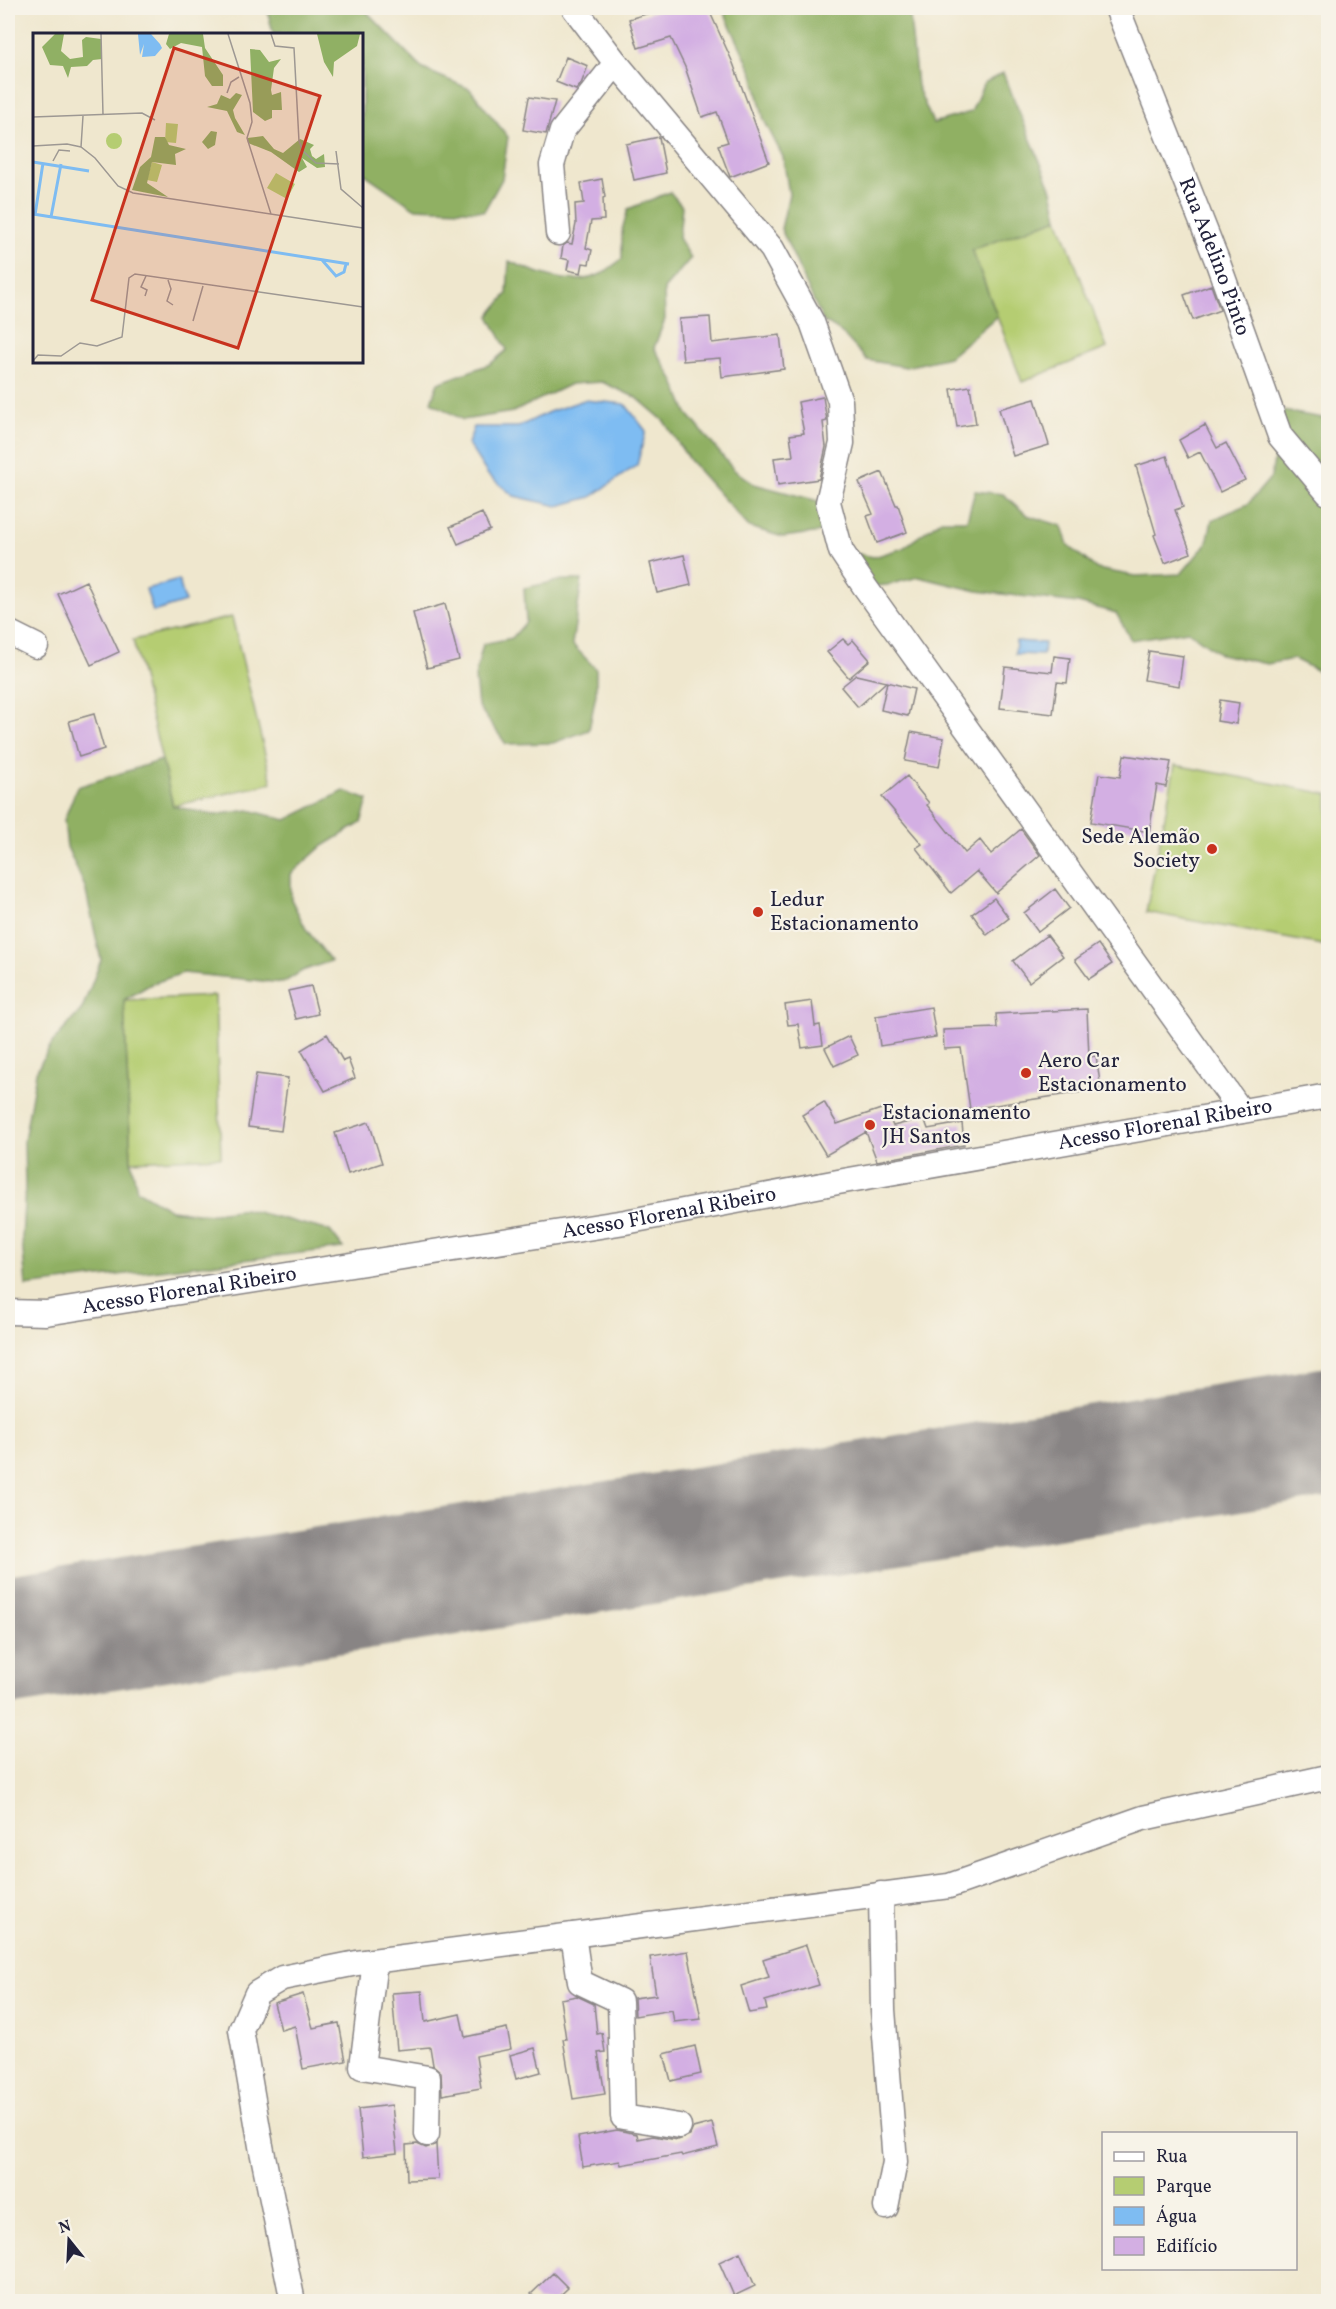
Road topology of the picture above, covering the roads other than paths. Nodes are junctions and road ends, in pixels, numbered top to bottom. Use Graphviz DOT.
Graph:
graph roads {
  1 [pos="574,8"];
  2 [pos="1117,8"];
  3 [pos="616,63"];
  4 [pos="558,233"];
  5 [pos="1329,493"];
  6 [pos="8,632"];
  7 [pos="36,645"];
  8 [pos="1329,1096"];
  9 [pos="1241,1111"];
  10 [pos="8,1312"];
  11 [pos="1329,1777"];
  12 [pos="881,1894"];
  13 [pos="573,1935"];
  14 [pos="375,1961"];
  15 [pos="679,2126"];
  16 [pos="428,2134"];
  17 [pos="886,2207"];
  18 [pos="293,2301"];
  1 -- 3 [label="street"];
  2 -- 5 [label="street, Rua Adelino Pinto"];
  3 -- 4 [label="street"];
  3 -- 9 [label="street"];
  6 -- 7 [label="street"];
  8 -- 9 [label="street, Acesso Florenal Ribeiro"];
  9 -- 10 [label="street, Acesso Florenal Ribeiro"];
  11 -- 12 [label="street"];
  12 -- 13 [label="street"];
  12 -- 17 [label="street"];
  13 -- 14 [label="street"];
  13 -- 15 [label="street"];
  14 -- 16 [label="street"];
  14 -- 18 [label="street"];
}
